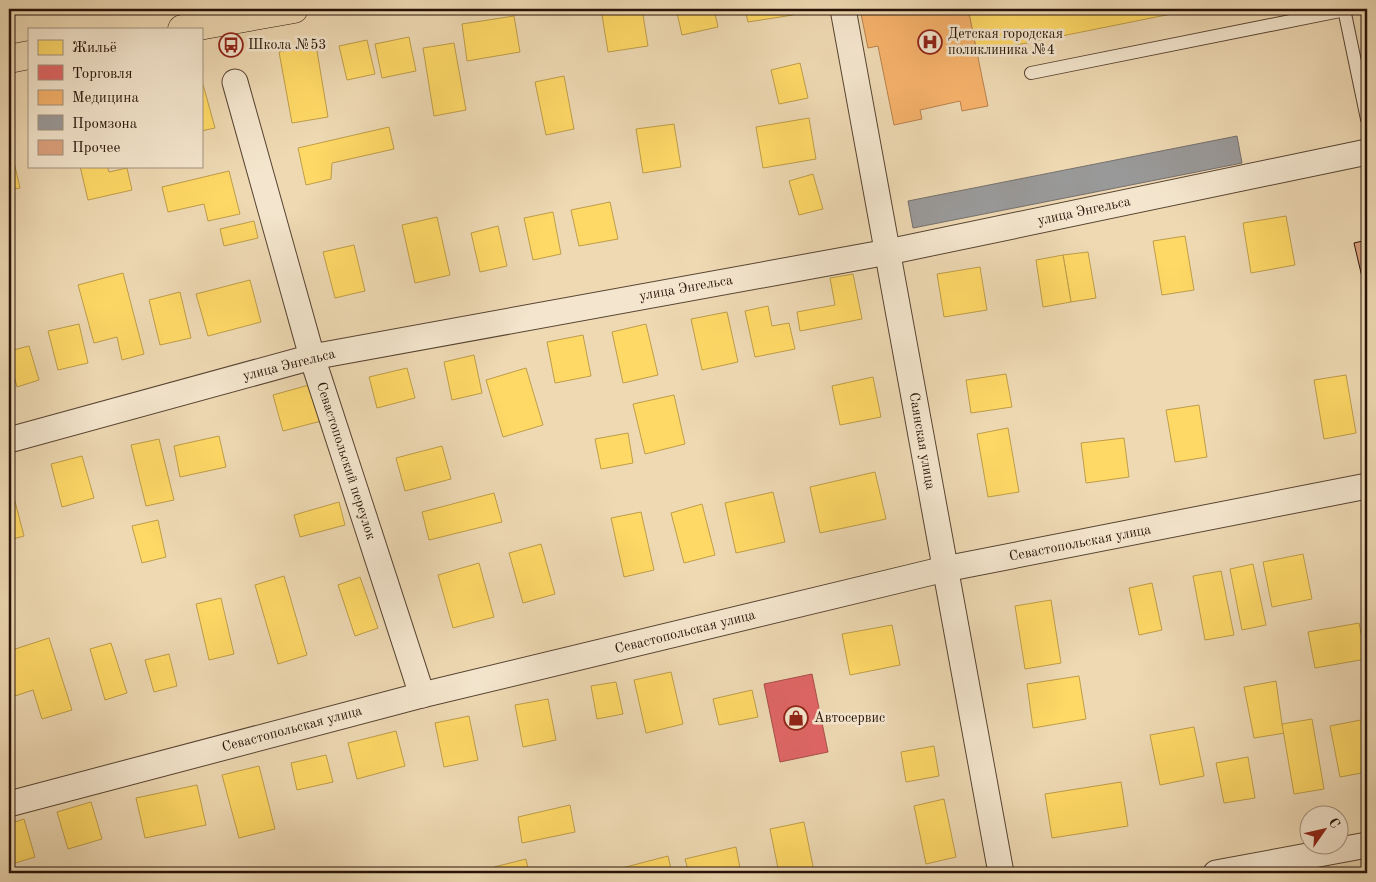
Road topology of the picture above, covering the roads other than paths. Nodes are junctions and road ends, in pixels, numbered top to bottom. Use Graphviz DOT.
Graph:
graph roads {
  1 [pos="294,9"];
  2 [pos="843,9"];
  3 [pos="1345,9"];
  4 [pos="188,28"];
  5 [pos="28,56"];
  6 [pos="9,59"];
  7 [pos="1031,73"];
  8 [pos="235,82"];
  9 [pos="1367,119"];
  10 [pos="1367,152"];
  11 [pos="888,252"];
  12 [pos="312,357"];
  13 [pos="9,440"];
  14 [pos="1367,486"];
  15 [pos="945,569"];
  16 [pos="422,695"];
  17 [pos="9,804"];
  18 [pos="1367,845"];
  19 [pos="1001,873"];
  20 [pos="1216,873"];
  1 -- 4 [label="main road"];
  2 -- 11 [label="street, Саянская улица"];
  3 -- 7 [label="lane"];
  3 -- 9 [label="lane"];
  5 -- 6 [label="main road"];
  8 -- 12 [label="street, Севастопольский переулок"];
  10 -- 11 [label="street, улица Энгельса"];
  11 -- 12 [label="street, улица Энгельса"];
  11 -- 15 [label="street, Саянская улица"];
  12 -- 13 [label="street, улица Энгельса"];
  12 -- 16 [label="street, Севастопольский переулок"];
  14 -- 15 [label="street, Севастопольская улица"];
  15 -- 16 [label="street, Севастопольская улица"];
  15 -- 19 [label="street, Саянская улица"];
  16 -- 17 [label="street, Севастопольская улица"];
  18 -- 20 [label="street"];
}
